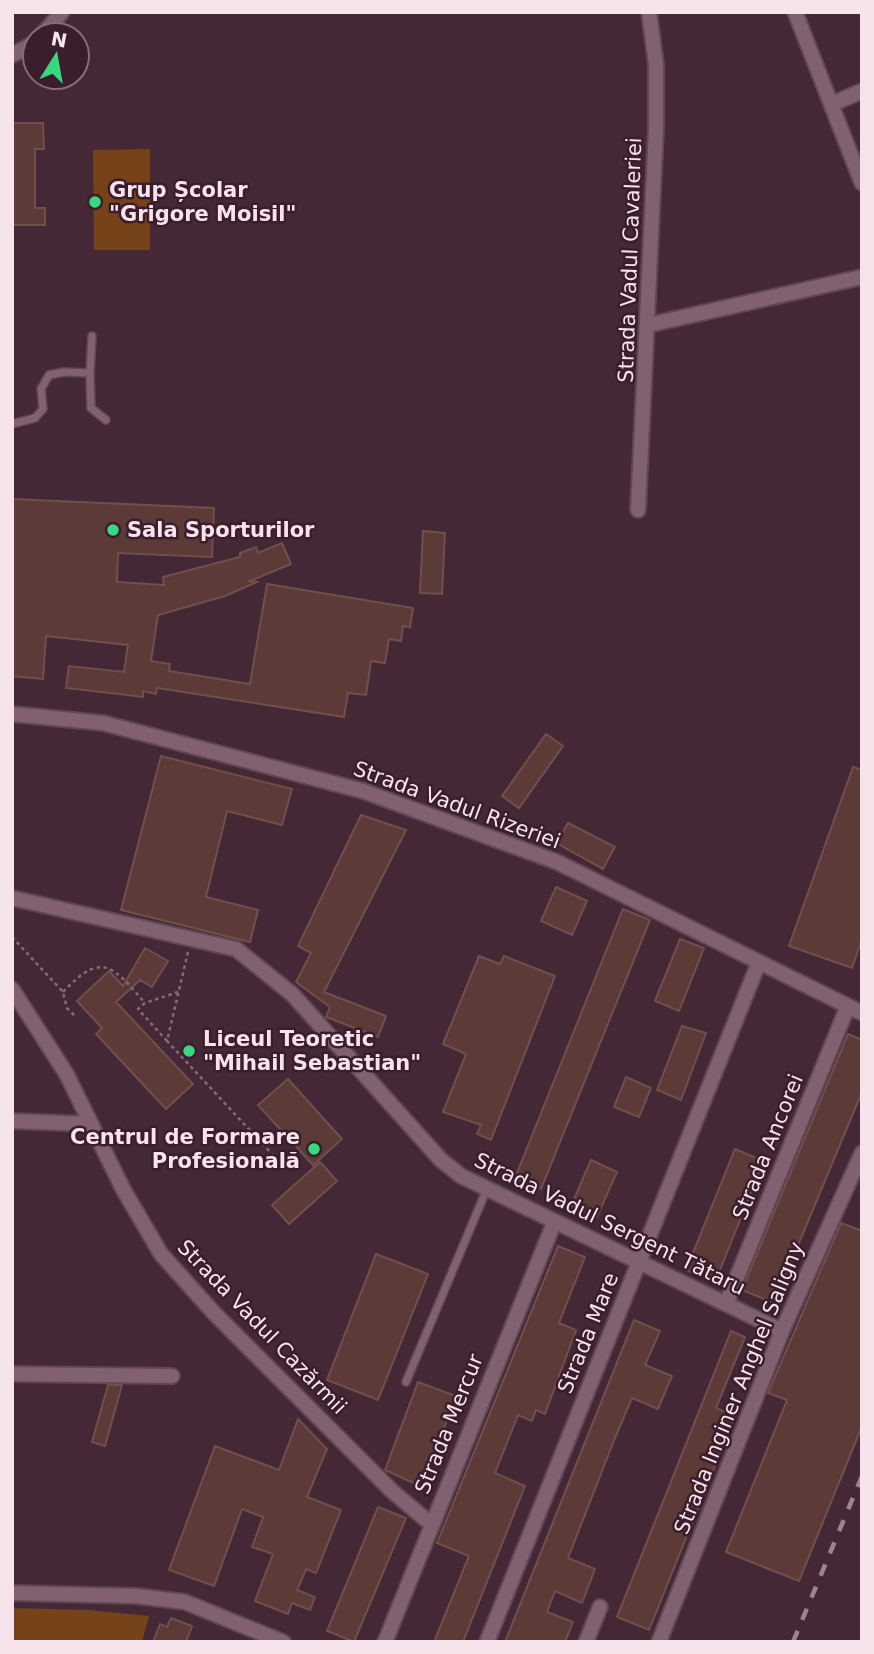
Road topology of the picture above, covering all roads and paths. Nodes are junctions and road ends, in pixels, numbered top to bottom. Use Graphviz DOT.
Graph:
graph roads {
  1 [pos="649,12"];
  2 [pos="795,12"];
  3 [pos="862,91"];
  4 [pos="832,104"];
  5 [pos="862,183"];
  6 [pos="862,277"];
  7 [pos="648,325"];
  8 [pos="92,336"];
  9 [pos="90,373"];
  10 [pos="106,420"];
  11 [pos="12,425"];
  12 [pos="638,510"];
  13 [pos="12,715"];
  14 [pos="12,898"];
  15 [pos="12,937"];
  16 [pos="191,939"];
  17 [pos="759,962"];
  18 [pos="12,989"];
  19 [pos="63,992"];
  20 [pos="178,992"];
  21 [pos="145,1003"];
  22 [pos="848,1006"];
  23 [pos="862,1013"];
  24 [pos="75,1016"];
  25 [pos="167,1041"];
  26 [pos="12,1121"];
  27 [pos="91,1124"];
  28 [pos="862,1153"];
  29 [pos="284,1167"];
  30 [pos="486,1191"];
  31 [pos="554,1223"];
  32 [pos="639,1263"];
  33 [pos="726,1304"];
  34 [pos="782,1331"];
  35 [pos="12,1374"];
  36 [pos="172,1376"];
  37 [pos="406,1382"];
  38 [pos="431,1524"];
  39 [pos="12,1594"];
  40 [pos="600,1607"];
  41 [pos="283,1642"];
  42 [pos="385,1642"];
  43 [pos="487,1642"];
  44 [pos="586,1642"];
  45 [pos="659,1642"];
  1 -- 7 [label="street, Strada Vadul Cavaleriei"];
  2 -- 4 [label="street"];
  3 -- 4 [label="street"];
  4 -- 5 [label="street"];
  6 -- 7 [label="street"];
  7 -- 12 [label="street, Strada Vadul Cavaleriei"];
  8 -- 9 [label="lane"];
  9 -- 10 [label="lane"];
  9 -- 11 [label="lane"];
  13 -- 17 [label="street, Strada Vadul Rizeriei"];
  14 -- 16 [label="street, Strada Vadul Sergent Tătaru"];
  15 -- 19 [label="path"];
  16 -- 20 [label="path"];
  16 -- 30 [label="street, Strada Vadul Sergent Tătaru"];
  17 -- 22 [label="street, Strada Vadul Rizeriei"];
  17 -- 32 [label="street, Strada Mare"];
  18 -- 27 [label="street, Strada Vadul Cazărmii"];
  19 -- 21 [label="path"];
  19 -- 24 [label="path"];
  20 -- 21 [label="path"];
  20 -- 25 [label="path"];
  21 -- 25 [label="path"];
  22 -- 23 [label="street, Strada Vadul Rizeriei"];
  22 -- 33 [label="street, Strada Ancorei"];
  25 -- 29 [label="path"];
  26 -- 27 [label="street"];
  27 -- 38 [label="street, Strada Vadul Cazărmii"];
  28 -- 34 [label="street, Strada Inginer Anghel Saligny"];
  30 -- 31 [label="street, Strada Vadul Sergent Tătaru"];
  30 -- 37 [label="lane"];
  31 -- 32 [label="street, Strada Vadul Sergent Tătaru"];
  31 -- 38 [label="street, Strada Mercur"];
  32 -- 33 [label="street, Strada Vadul Sergent Tătaru"];
  32 -- 43 [label="street, Strada Mare"];
  33 -- 34 [label="street, Strada Vadul Sergent Tătaru"];
  34 -- 45 [label="street, Strada Inginer Anghel Saligny"];
  35 -- 36 [label="street"];
  38 -- 42 [label="street, Strada Mercur"];
  39 -- 41 [label="street"];
  40 -- 44 [label="street"];
}
